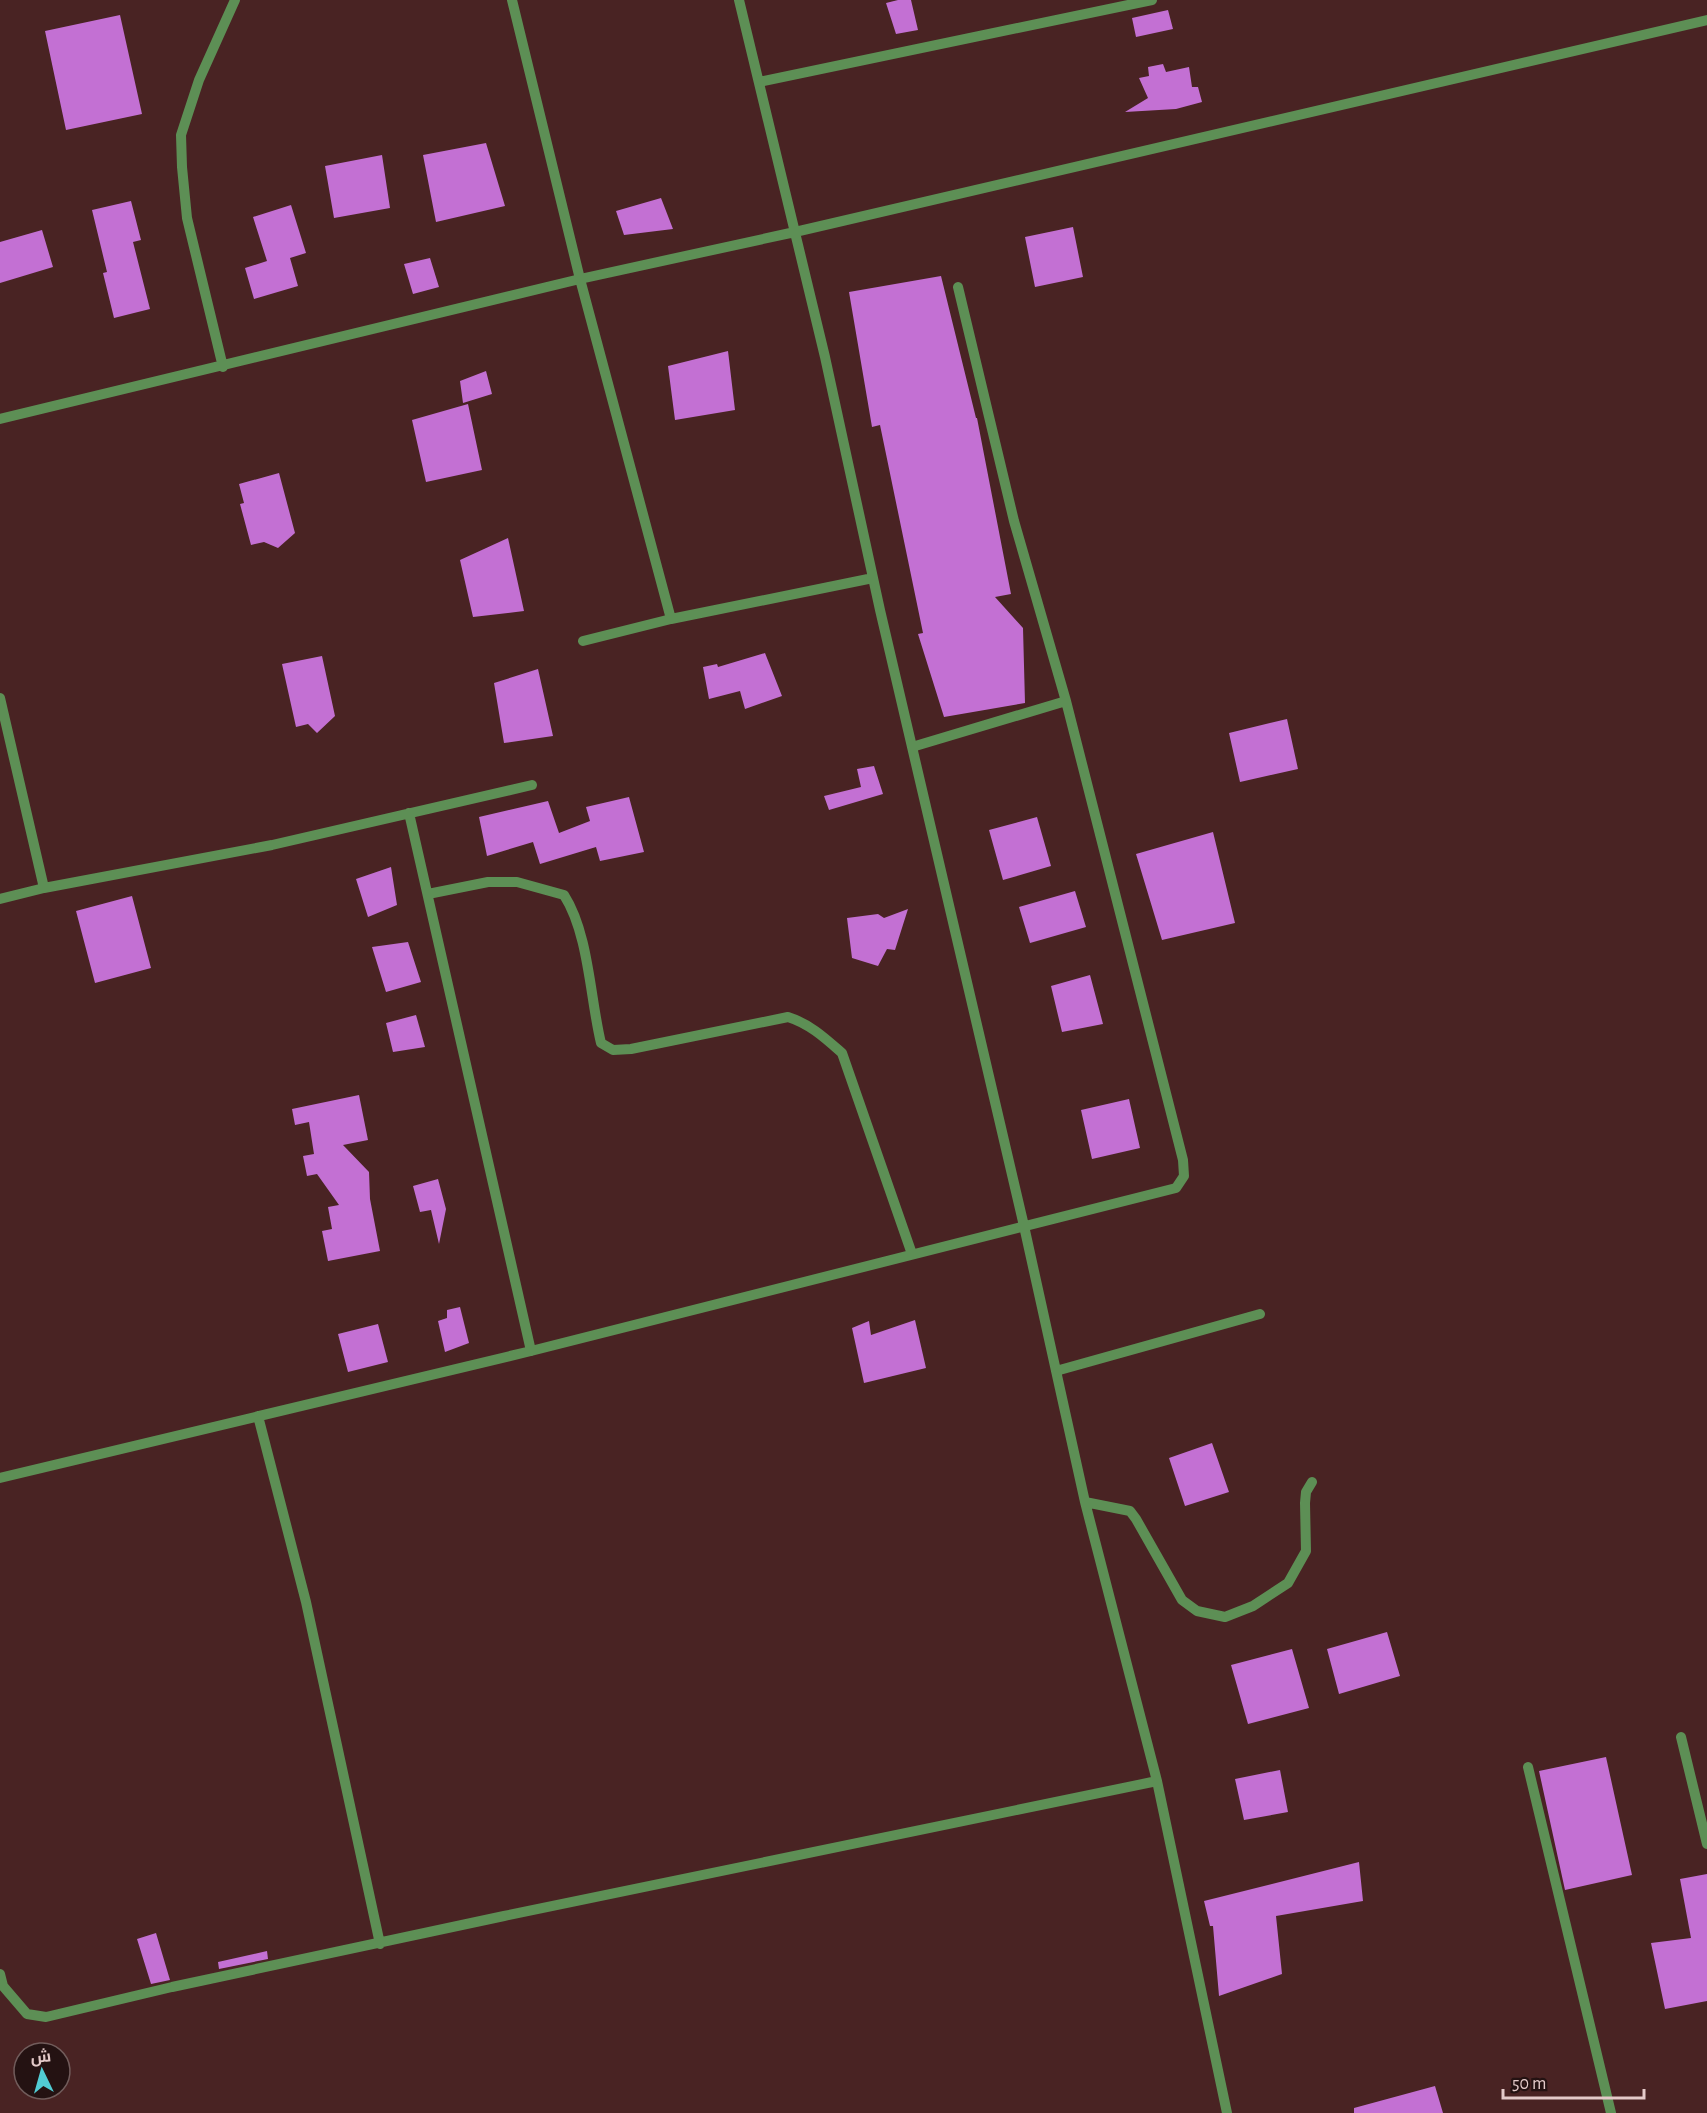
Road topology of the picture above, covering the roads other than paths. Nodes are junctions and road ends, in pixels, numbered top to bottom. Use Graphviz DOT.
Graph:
graph roads {
  1 [pos="235,0"];
  2 [pos="512,0"];
  3 [pos="739,0"];
  4 [pos="1152,0"];
  5 [pos="1707,20"];
  6 [pos="759,82"];
  7 [pos="795,232"];
  8 [pos="580,279"];
  9 [pos="958,288"];
  10 [pos="223,367"];
  11 [pos="0,419"];
  12 [pos="873,578"];
  13 [pos="671,618"];
  14 [pos="583,641"];
  15 [pos="0,698"];
  16 [pos="1066,701"];
  17 [pos="912,747"];
  18 [pos="532,785"];
  19 [pos="410,813"];
  20 [pos="44,888"];
  21 [pos="428,894"];
  22 [pos="0,899"];
  23 [pos="1024,1226"];
  24 [pos="912,1254"];
  25 [pos="1260,1314"];
  26 [pos="531,1351"];
  27 [pos="1056,1371"];
  28 [pos="258,1416"];
  29 [pos="0,1479"];
  30 [pos="1312,1482"];
  31 [pos="1085,1502"];
  32 [pos="1681,1737"];
  33 [pos="1528,1767"];
  34 [pos="1157,1781"];
  35 [pos="1707,1844"];
  36 [pos="380,1944"];
  37 [pos="0,1974"];
  38 [pos="1227,2113"];
  39 [pos="1611,2113"];
  1 -- 10 [label="street"];
  2 -- 8 [label="street"];
  3 -- 6 [label="street"];
  4 -- 6 [label="street"];
  5 -- 7 [label="street"];
  6 -- 7 [label="street"];
  7 -- 8 [label="street"];
  7 -- 12 [label="street"];
  8 -- 10 [label="street"];
  8 -- 13 [label="street"];
  9 -- 16 [label="street"];
  10 -- 11 [label="street"];
  12 -- 13 [label="street"];
  12 -- 17 [label="street"];
  13 -- 14 [label="street"];
  15 -- 20 [label="street"];
  16 -- 17 [label="street"];
  16 -- 23 [label="street"];
  17 -- 23 [label="street"];
  18 -- 19 [label="street"];
  19 -- 20 [label="street"];
  19 -- 21 [label="street"];
  20 -- 22 [label="street"];
  21 -- 24 [label="street"];
  21 -- 26 [label="street"];
  23 -- 24 [label="street"];
  23 -- 27 [label="street"];
  24 -- 26 [label="street"];
  25 -- 27 [label="street"];
  26 -- 28 [label="street"];
  27 -- 31 [label="street"];
  28 -- 29 [label="street"];
  28 -- 36 [label="street"];
  30 -- 31 [label="street"];
  31 -- 34 [label="street"];
  32 -- 35 [label="street"];
  33 -- 39 [label="street"];
  34 -- 36 [label="street"];
  34 -- 38 [label="street"];
  36 -- 37 [label="street"];
}
